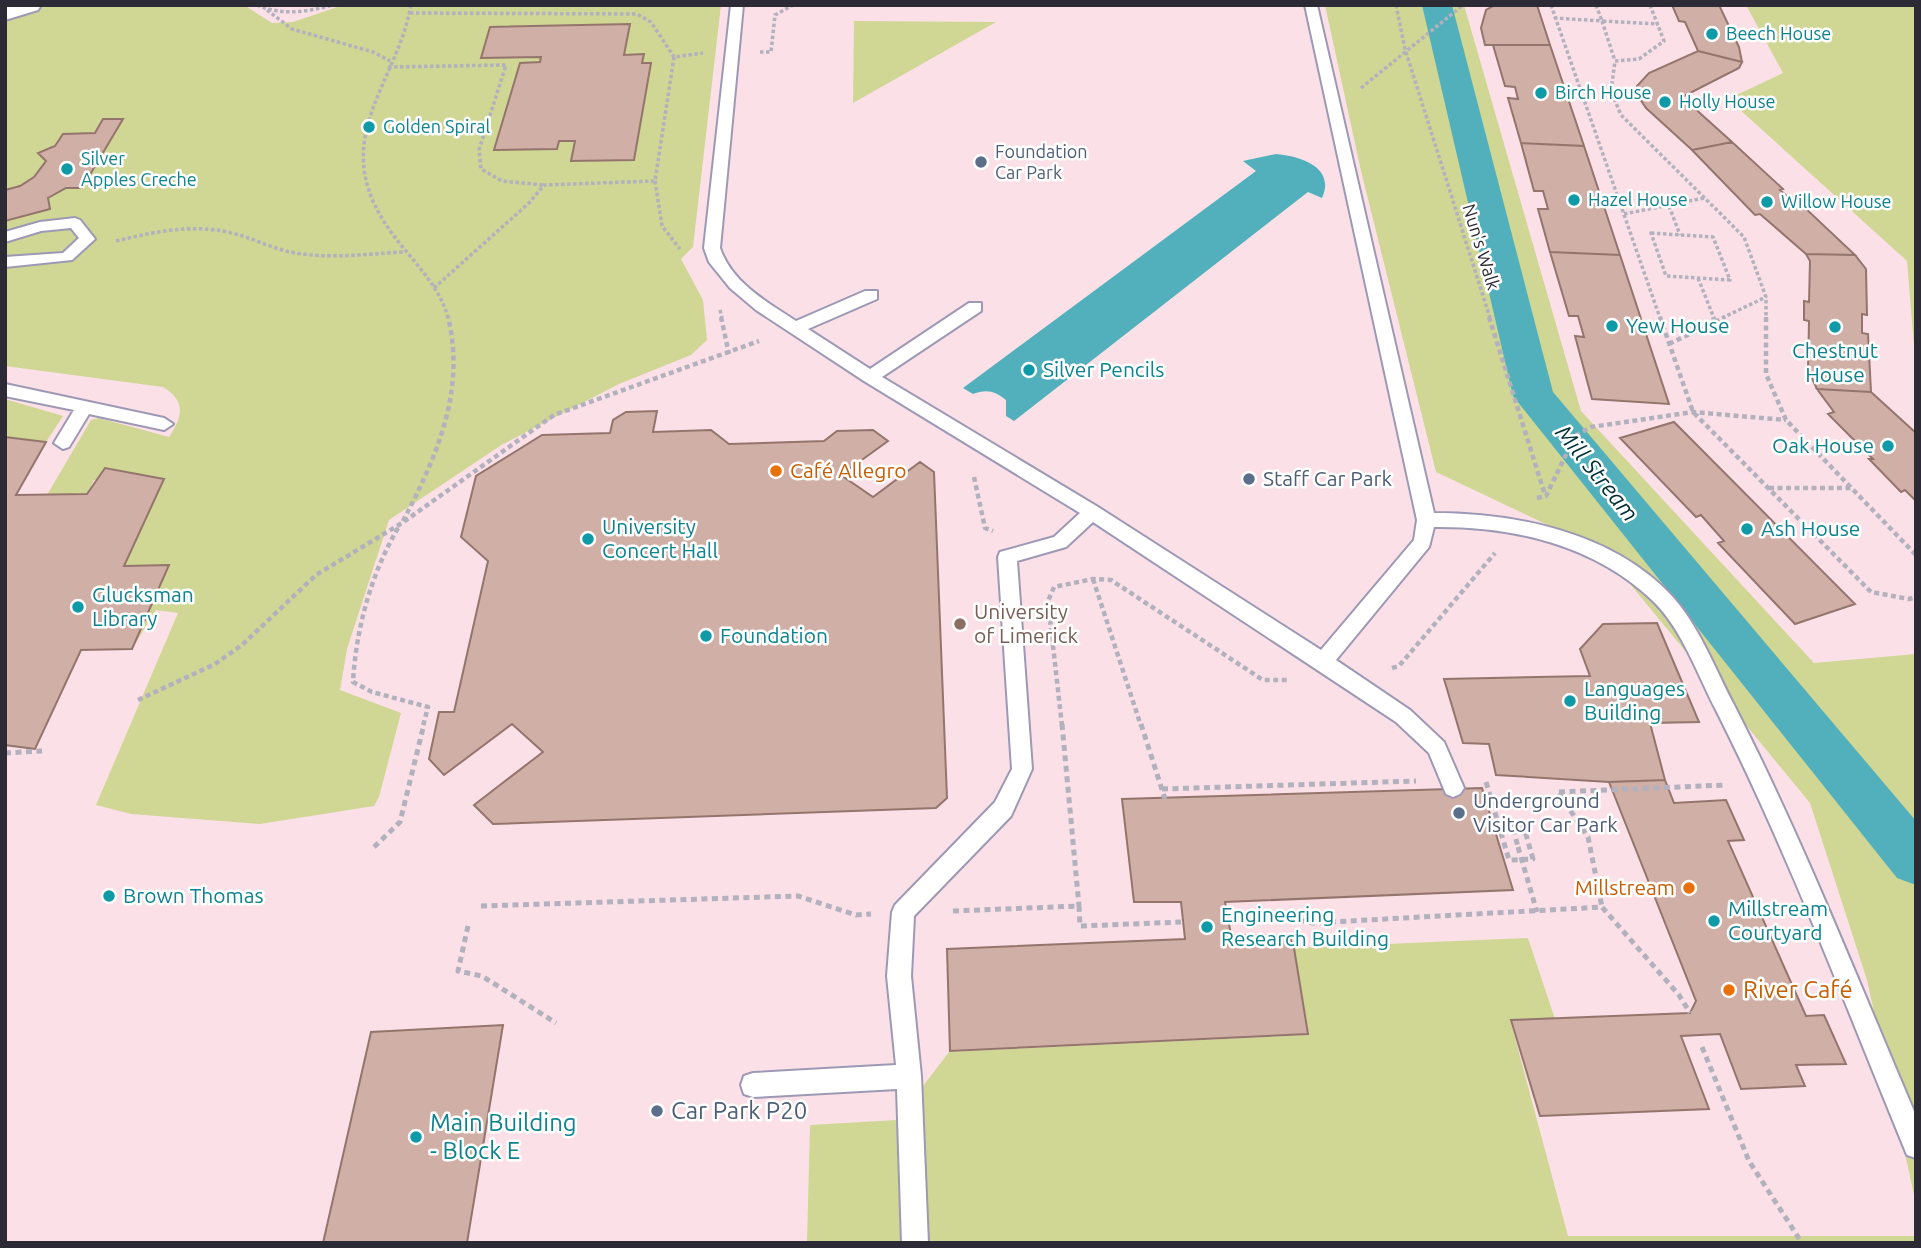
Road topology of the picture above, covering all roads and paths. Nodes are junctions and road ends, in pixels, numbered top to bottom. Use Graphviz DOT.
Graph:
graph roads {
  1 [pos="29,5"];
  2 [pos="257,5"];
  3 [pos="333,5"];
  4 [pos="411,5"];
  5 [pos="737,5"];
  6 [pos="793,5"];
  7 [pos="1311,5"];
  8 [pos="1396,5"];
  9 [pos="1552,5"];
  10 [pos="1596,5"];
  11 [pos="1650,5"];
  12 [pos="1462,7"];
  13 [pos="267,10"];
  14 [pos="5,13"];
  15 [pos="410,13"];
  16 [pos="1555,18"];
  17 [pos="1602,21"];
  18 [pos="1658,24"];
  19 [pos="1405,49"];
  20 [pos="730,53"];
  21 [pos="674,57"];
  22 [pos="390,61"];
  23 [pos="1615,61"];
  24 [pos="388,67"];
  25 [pos="1334,111"];
  26 [pos="544,185"];
  27 [pos="1704,198"];
  28 [pos="1669,205"];
  29 [pos="1624,215"];
  30 [pos="1680,235"];
  31 [pos="5,237"];
  32 [pos="108,243"];
  33 [pos="404,252"];
  34 [pos="5,262"];
  35 [pos="1698,278"];
  36 [pos="434,288"];
  37 [pos="871,295"];
  38 [pos="1766,297"];
  39 [pos="975,307"];
  40 [pos="1715,322"];
  41 [pos="795,328"];
  42 [pos="767,338"];
  43 [pos="1670,344"];
  44 [pos="870,377"];
  45 [pos="5,390"];
  46 [pos="84,407"];
  47 [pos="1693,412"];
  48 [pos="1786,420"];
  49 [pos="164,424"];
  50 [pos="63,443"];
  51 [pos="972,473"];
  52 [pos="1769,488"];
  53 [pos="1852,488"];
  54 [pos="1092,512"];
  55 [pos="1426,520"];
  56 [pos="402,523"];
  57 [pos="1003,535"];
  58 [pos="1916,555"];
  59 [pos="1094,579"];
  60 [pos="1916,597"];
  61 [pos="1048,601"];
  62 [pos="1323,662"];
  63 [pos="138,700"];
  64 [pos="41,751"];
  65 [pos="5,753"];
  66 [pos="1411,771"];
  67 [pos="1763,783"];
  68 [pos="1453,788"];
  69 [pos="1162,789"];
  70 [pos="1165,799"];
  71 [pos="374,847"];
  72 [pos="1510,860"];
  73 [pos="481,906"];
  74 [pos="1079,906"];
  75 [pos="1602,907"];
  76 [pos="903,912"];
  77 [pos="1537,912"];
  78 [pos="1278,916"];
  79 [pos="1181,922"];
  80 [pos="468,926"];
  81 [pos="1690,1013"];
  82 [pos="556,1023"];
  83 [pos="1702,1047"];
  84 [pos="909,1076"];
  85 [pos="753,1085"];
  86 [pos="1916,1146"];
  87 [pos="915,1243"];
  88 [pos="1802,1243"];
  1 -- 14 [label="street"];
  2 -- 13 [label="path"];
  3 -- 13 [label="path"];
  4 -- 15 [label="path"];
  5 -- 20 [label="lane"];
  6 -- 20 [label="path"];
  7 -- 25 [label="lane"];
  8 -- 19 [label="path, Nun's Walk"];
  9 -- 16 [label="path"];
  10 -- 17 [label="path"];
  11 -- 18 [label="path"];
  12 -- 19 [label="path"];
  13 -- 22 [label="path"];
  15 -- 21 [label="path"];
  15 -- 22 [label="path"];
  16 -- 17 [label="path"];
  16 -- 29 [label="path"];
  17 -- 18 [label="path"];
  17 -- 23 [label="path"];
  18 -- 23 [label="path"];
  19 -- 25 [label="path"];
  19 -- 47 [label="path, Nun's Walk"];
  20 -- 21 [label="path"];
  20 -- 41 [label="lane"];
  21 -- 26 [label="path"];
  22 -- 24 [label="path"];
  23 -- 27 [label="path"];
  24 -- 26 [label="path"];
  24 -- 33 [label="path"];
  25 -- 55 [label="lane"];
  26 -- 36 [label="path"];
  27 -- 28 [label="path"];
  27 -- 38 [label="path"];
  28 -- 29 [label="path"];
  28 -- 30 [label="path"];
  29 -- 43 [label="path"];
  30 -- 35 [label="path"];
  30 -- 35 [label="path"];
  31 -- 34 [label="lane"];
  32 -- 33 [label="path"];
  33 -- 36 [label="path"];
  35 -- 40 [label="path"];
  36 -- 56 [label="path"];
  37 -- 41 [label="lane"];
  38 -- 40 [label="path"];
  38 -- 48 [label="path"];
  39 -- 44 [label="lane"];
  40 -- 43 [label="path"];
  41 -- 44 [label="lane"];
  42 -- 56 [label="path"];
  43 -- 47 [label="path"];
  44 -- 54 [label="lane"];
  45 -- 46 [label="lane"];
  46 -- 49 [label="lane"];
  46 -- 50 [label="lane"];
  47 -- 48 [label="path"];
  47 -- 52 [label="path"];
  48 -- 53 [label="path"];
  51 -- 57 [label="path"];
  52 -- 53 [label="path"];
  52 -- 60 [label="path"];
  53 -- 58 [label="path"];
  54 -- 62 [label="lane"];
  54 -- 76 [label="lane"];
  55 -- 62 [label="lane"];
  55 -- 67 [label="lane"];
  56 -- 63 [label="path"];
  56 -- 71 [label="path"];
  59 -- 69 [label="path"];
  61 -- 74 [label="path"];
  62 -- 68 [label="lane"];
  64 -- 65 [label="path"];
  66 -- 69 [label="path"];
  67 -- 75 [label="path"];
  67 -- 86 [label="lane"];
  69 -- 70 [label="path"];
  72 -- 77 [label="path, bridge"];
  73 -- 76 [label="path"];
  74 -- 76 [label="path"];
  74 -- 79 [label="path"];
  75 -- 77 [label="path"];
  75 -- 81 [label="path"];
  76 -- 84 [label="lane"];
  77 -- 78 [label="path"];
  80 -- 82 [label="path"];
  83 -- 88 [label="path"];
  84 -- 85 [label="lane"];
  84 -- 87 [label="lane"];
}
